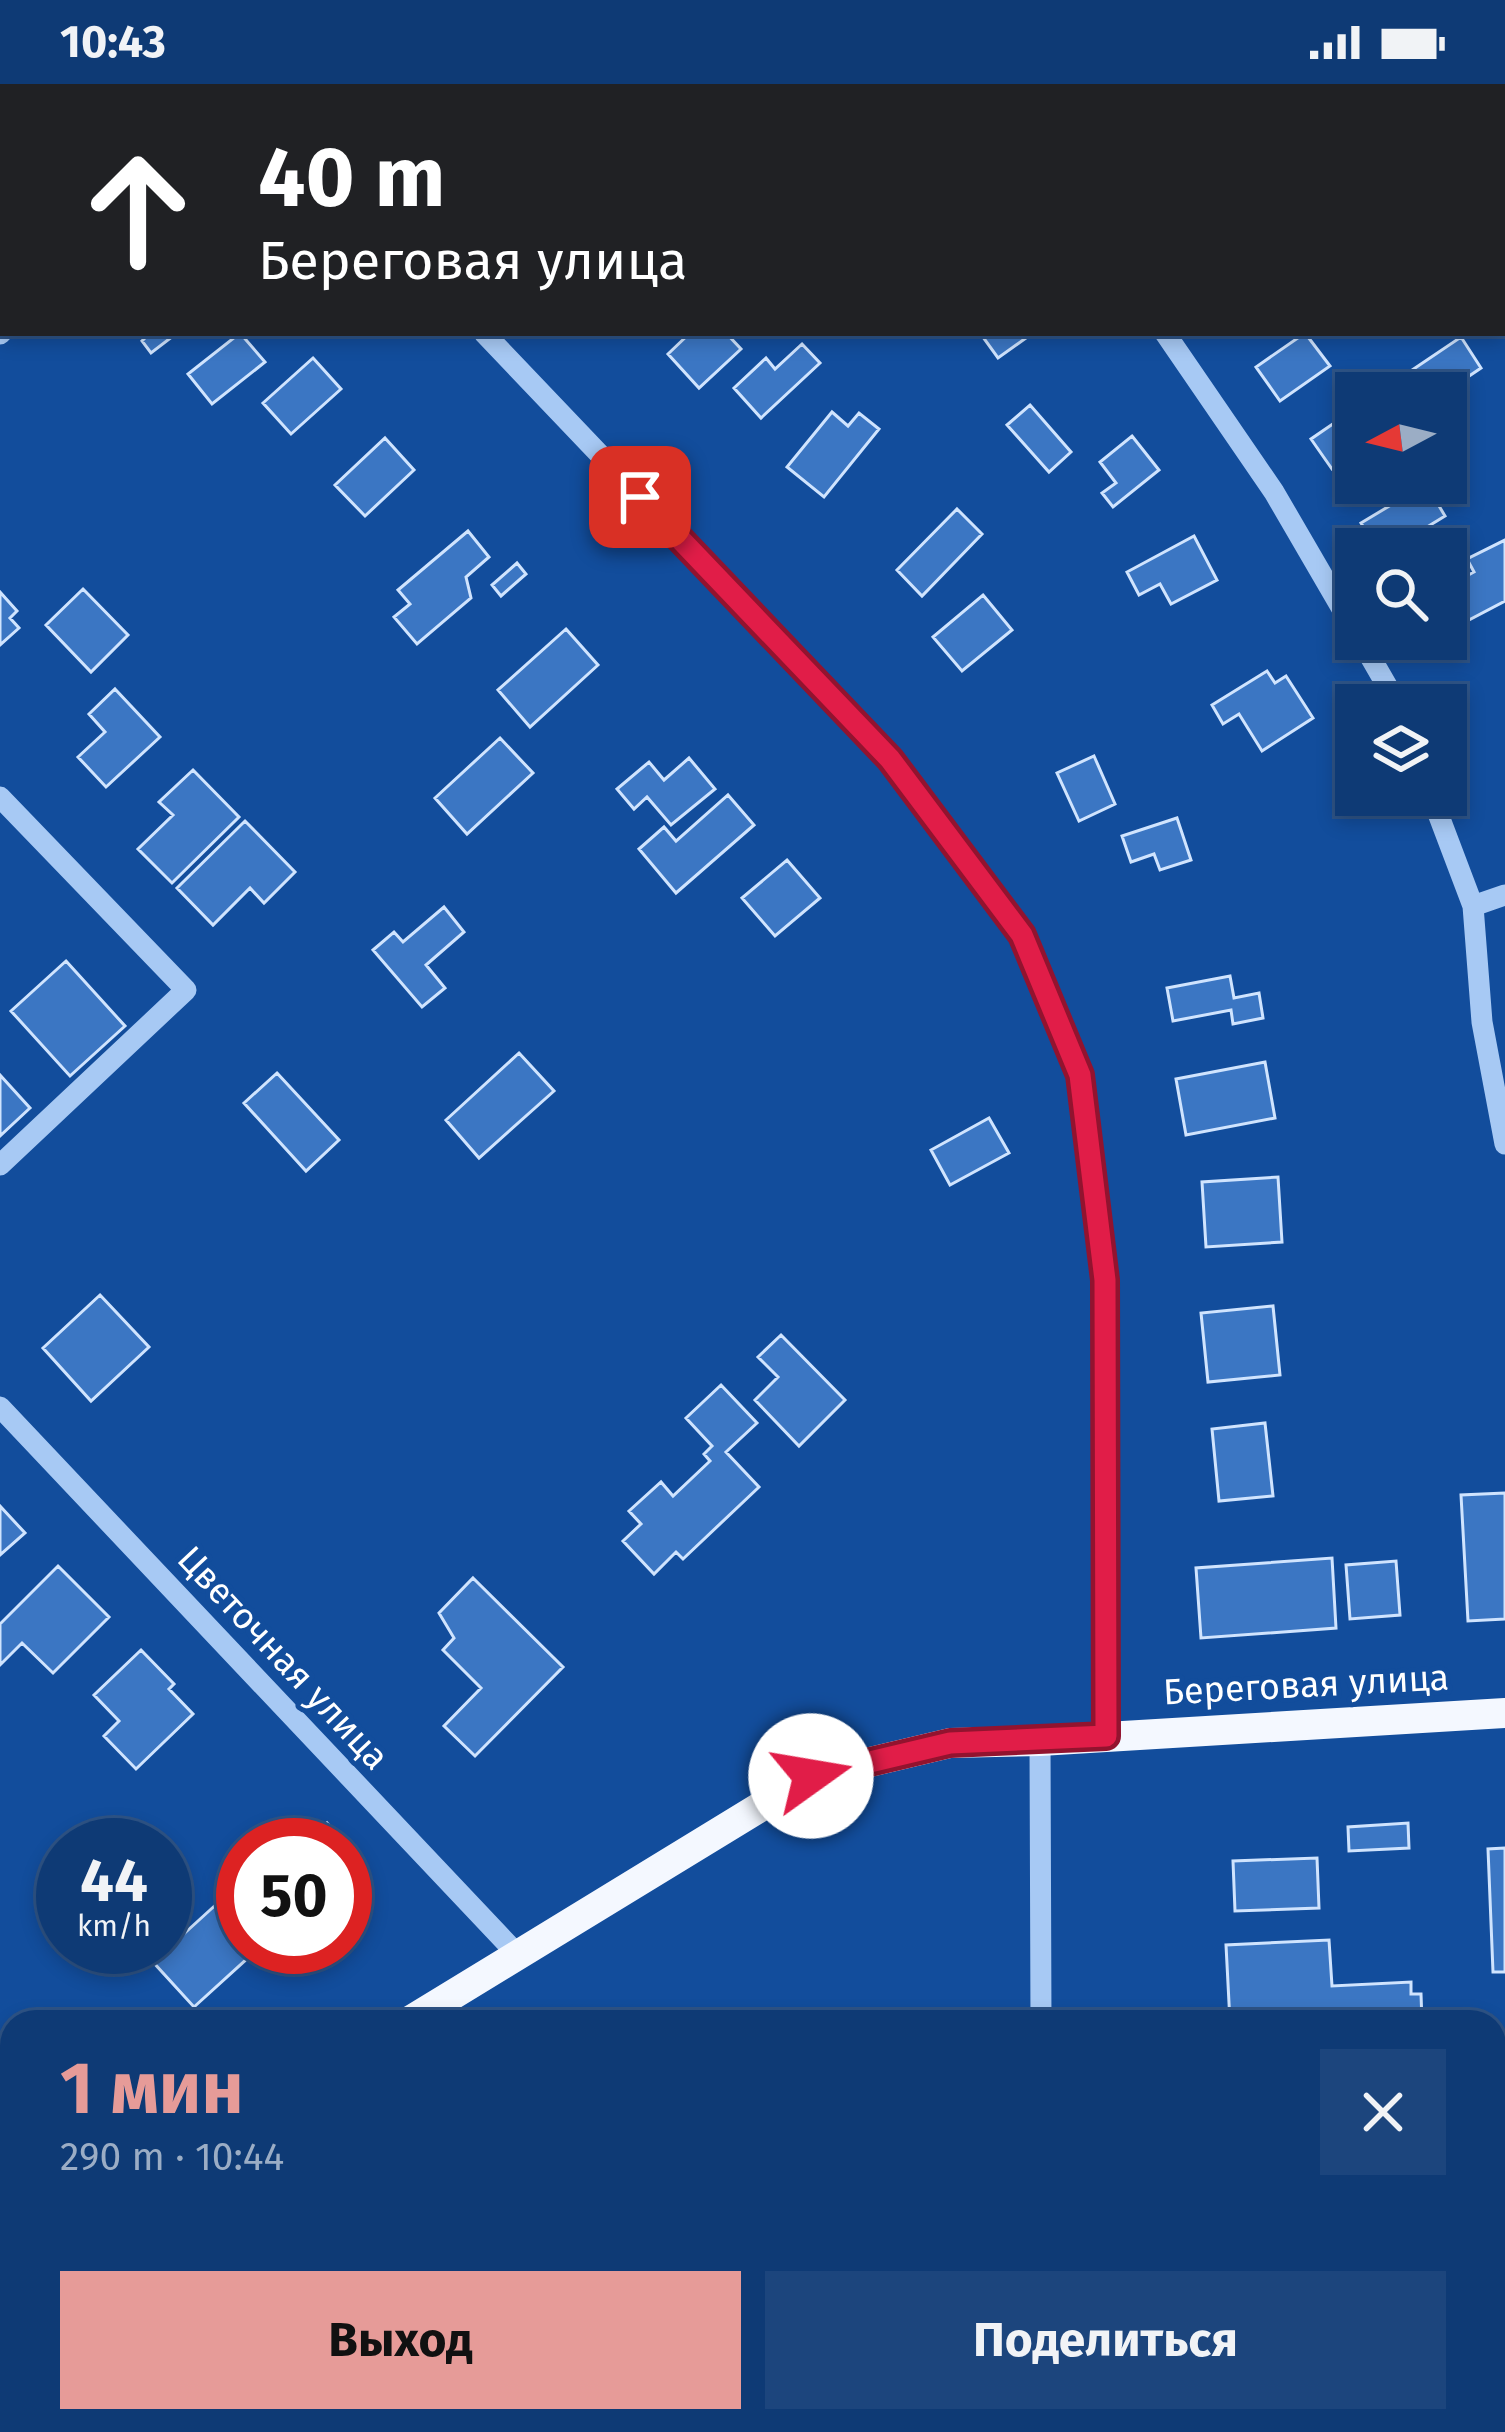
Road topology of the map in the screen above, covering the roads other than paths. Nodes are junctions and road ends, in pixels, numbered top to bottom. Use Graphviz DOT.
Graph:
graph roads {
  1 [pos="487,336"];
  2 [pos="1167,336"];
  3 [pos="1335,597"];
  4 [pos="0,797"];
  5 [pos="1440,816"];
  6 [pos="1505,895"];
  7 [pos="1473,906"];
  8 [pos="1505,1144"];
  9 [pos="0,1165"];
  10 [pos="0,1407"];
  11 [pos="1505,1713"];
  12 [pos="1106,1736"];
  13 [pos="1040,1742"];
  14 [pos="517,1954"];
  15 [pos="427,2010"];
  16 [pos="1041,2010"];
  1 -- 12 [label="street"];
  2 -- 3 [label="street"];
  4 -- 9 [label="street"];
  5 -- 7 [label="street"];
  6 -- 7 [label="street"];
  7 -- 8 [label="street"];
  10 -- 14 [label="street, Цветочная улица"];
  11 -- 12 [label="main road, Береговая улица"];
  12 -- 13 [label="main road, Береговая улица"];
  13 -- 14 [label="main road, Береговая улица"];
  13 -- 16 [label="street"];
  14 -- 15 [label="main road, Береговая улица"];
}
